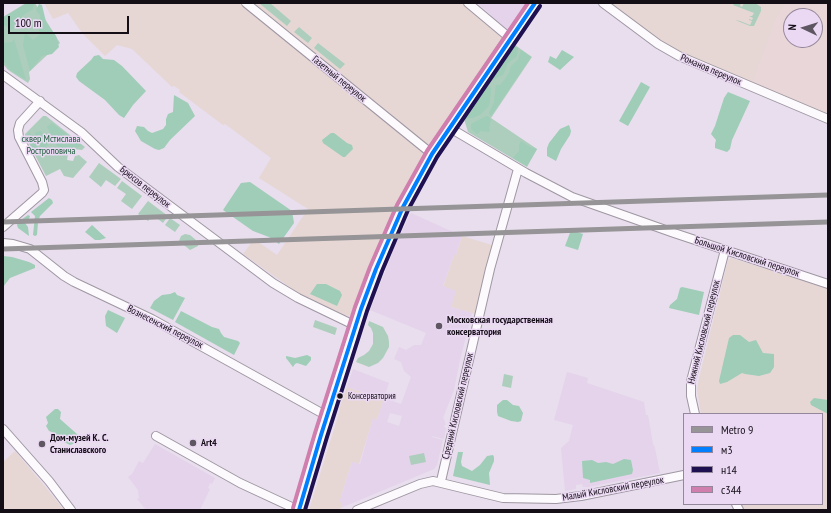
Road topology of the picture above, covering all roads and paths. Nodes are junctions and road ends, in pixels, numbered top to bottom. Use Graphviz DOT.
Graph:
graph roads {
  1 [pos="246,3"];
  2 [pos="468,3"];
  3 [pos="535,3"];
  4 [pos="603,3"];
  5 [pos="511,39"];
  6 [pos="3,75"];
  7 [pos="40,101"];
  8 [pos="828,119"];
  9 [pos="450,128"];
  10 [pos="432,154"];
  11 [pos="518,169"];
  12 [pos="3,227"];
  13 [pos="3,243"];
  14 [pos="725,250"];
  15 [pos="828,284"];
  16 [pos="356,326"];
  17 [pos="695,413"];
  18 [pos="327,416"];
  19 [pos="3,429"];
  20 [pos="156,436"];
  21 [pos="683,475"];
  22 [pos="441,482"];
  23 [pos="71,510"];
  24 [pos="298,510"];
  25 [pos="357,510"];
  1 -- 10 [label="street, Газетный переулок"];
  2 -- 5 [label="street"];
  3 -- 5 [label="street"];
  4 -- 8 [label="street, Романов переулок"];
  5 -- 9 [label="street"];
  6 -- 7 [label="street, Брюсов переулок"];
  7 -- 12 [label="street"];
  7 -- 16 [label="street, Брюсов переулок"];
  9 -- 10 [label="street"];
  9 -- 11 [label="street, Большой Кисловский переулок"];
  10 -- 16 [label="street"];
  11 -- 14 [label="street, Большой Кисловский переулок"];
  11 -- 22 [label="street, Средний Кисловский переулок"];
  13 -- 18 [label="street, Вознесенский переулок"];
  14 -- 15 [label="street, Большой Кисловский переулок"];
  14 -- 17 [label="street, Нижний Кисловский переулок"];
  16 -- 18 [label="street"];
  18 -- 24 [label="street"];
  19 -- 23 [label="street"];
  20 -- 24 [label="street"];
  21 -- 22 [label="street, Малый Кисловский переулок"];
  22 -- 25 [label="street, Малый Кисловский переулок"];
}
